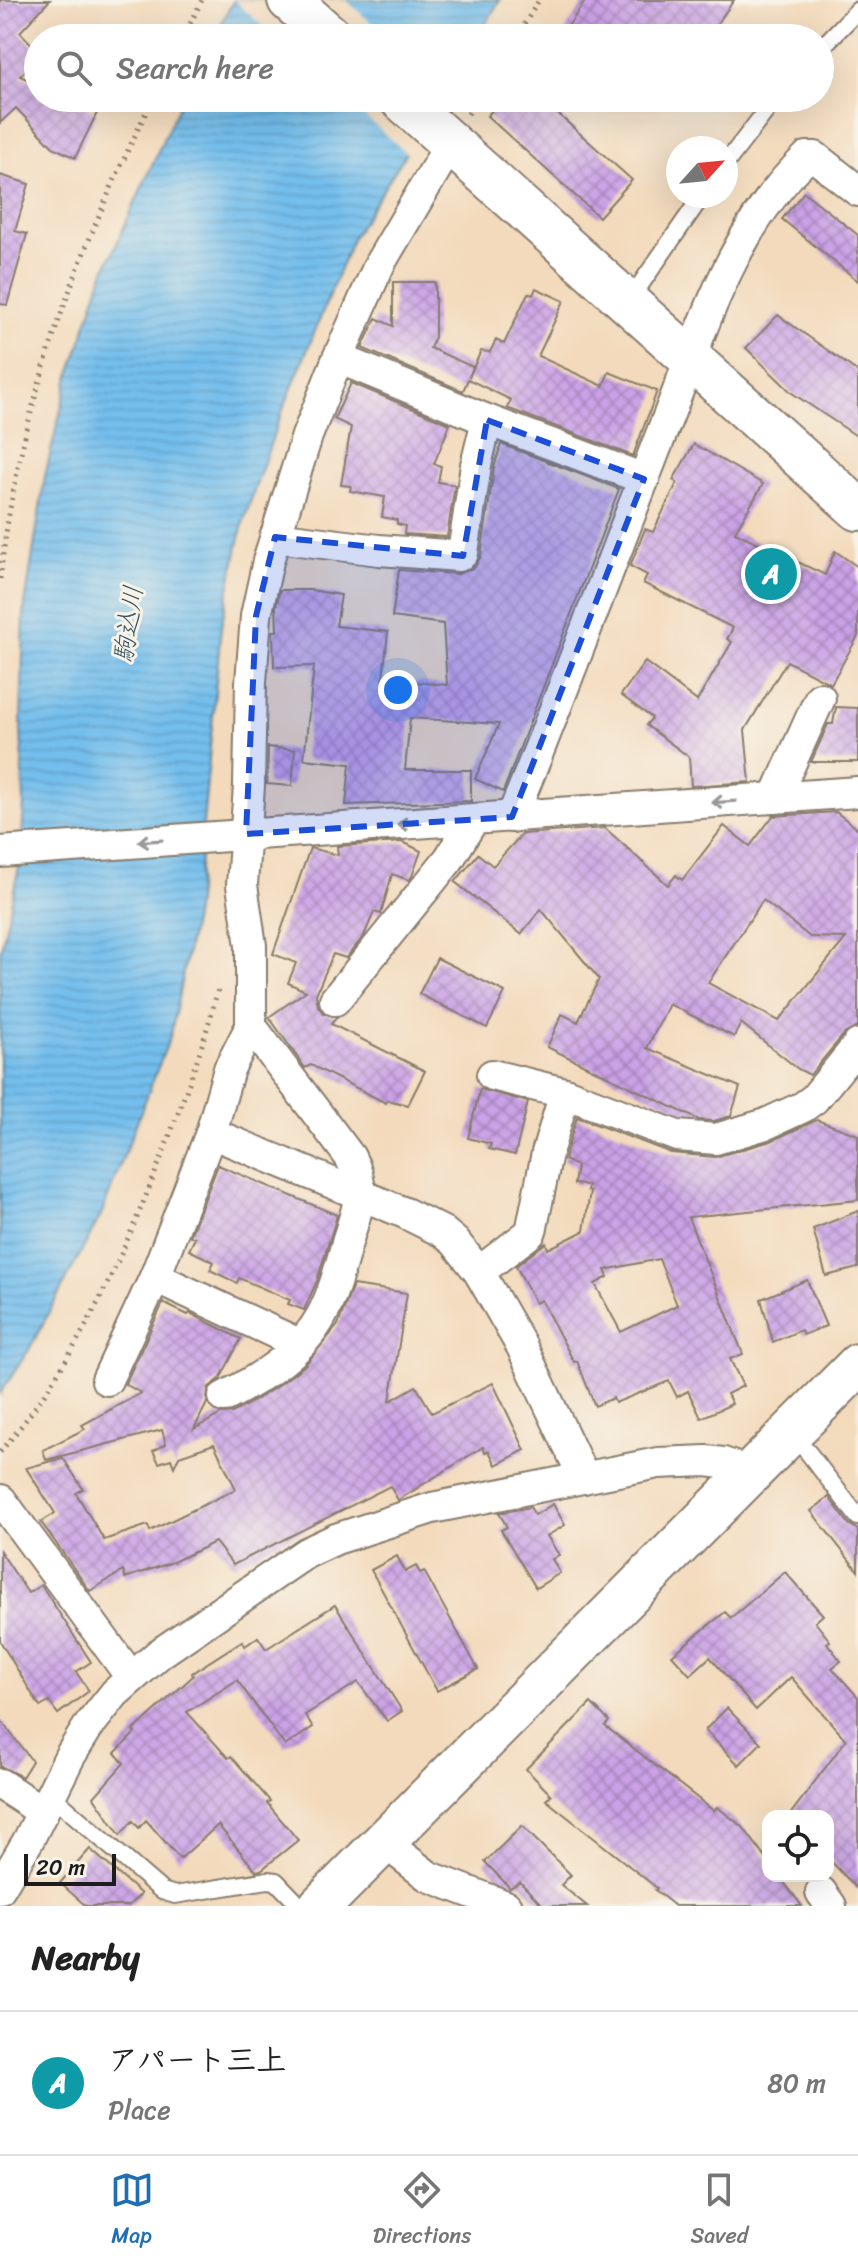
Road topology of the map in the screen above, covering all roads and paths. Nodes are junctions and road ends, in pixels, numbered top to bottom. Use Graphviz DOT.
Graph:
graph roads {
  1 [pos="202,0"];
  2 [pos="289,0"];
  3 [pos="539,0"];
  4 [pos="858,10"];
  5 [pos="190,24"];
  6 [pos="316,24"];
  7 [pos="524,24"];
  8 [pos="834,35"];
  9 [pos="146,112"];
  10 [pos="422,112"];
  11 [pos="468,112"];
  12 [pos="765,112"];
  13 [pos="453,132"];
  14 [pos="738,147"];
  15 [pos="858,191"];
  16 [pos="694,208"];
  17 [pos="629,301"];
  18 [pos="692,357"];
  19 [pos="338,358"];
  20 [pos="487,420"];
  21 [pos="644,479"];
  22 [pos="858,509"];
  23 [pos="275,537"];
  24 [pos="0,579"];
  25 [pos="820,698"];
  26 [pos="858,792"];
  27 [pos="775,798"];
  28 [pos="512,817"];
  29 [pos="473,820"];
  30 [pos="237,835"];
  31 [pos="0,852"];
  32 [pos="221,973"];
  33 [pos="335,1000"];
  34 [pos="251,1026"];
  35 [pos="858,1045"];
  36 [pos="492,1075"];
  37 [pos="565,1093"];
  38 [pos="211,1133"];
  39 [pos="362,1196"];
  40 [pos="479,1272"];
  41 [pos="155,1277"];
  42 [pos="299,1344"];
  43 [pos="858,1365"];
  44 [pos="107,1380"];
  45 [pos="224,1397"];
  46 [pos="792,1432"];
  47 [pos="0,1452"];
  48 [pos="751,1473"];
  49 [pos="584,1478"];
  50 [pos="1,1500"];
  51 [pos="858,1517"];
  52 [pos="131,1677"];
  53 [pos="0,1784"];
  54 [pos="47,1804"];
  55 [pos="384,1842"];
  56 [pos="0,1888"];
  57 [pos="300,1906"];
  58 [pos="320,1906"];
  59 [pos="506,1906"];
  1 -- 5 [label="path"];
  2 -- 6 [label="street"];
  3 -- 7 [label="path"];
  4 -- 8 [label="lane"];
  9 -- 24 [label="path"];
  10 -- 13 [label="street"];
  11 -- 13 [label="path"];
  12 -- 14 [label="lane"];
  13 -- 17 [label="street"];
  13 -- 19 [label="street"];
  15 -- 18 [label="street"];
  16 -- 17 [label="lane"];
  17 -- 18 [label="street"];
  18 -- 21 [label="street"];
  18 -- 22 [label="street"];
  19 -- 20 [label="street"];
  19 -- 23 [label="street"];
  20 -- 21 [label="street"];
  20 -- 23 [label="street"];
  21 -- 28 [label="street"];
  23 -- 30 [label="street"];
  25 -- 27 [label="street"];
  26 -- 27 [label="street"];
  27 -- 28 [label="street, one-way"];
  28 -- 29 [label="street"];
  29 -- 30 [label="street, one-way"];
  29 -- 33 [label="street"];
  30 -- 31 [label="street, one-way"];
  30 -- 34 [label="street"];
  32 -- 47 [label="path"];
  34 -- 38 [label="street"];
  34 -- 39 [label="street"];
  35 -- 37 [label="street"];
  36 -- 37 [label="street"];
  37 -- 40 [label="street"];
  38 -- 39 [label="street"];
  38 -- 41 [label="street"];
  39 -- 40 [label="street"];
  39 -- 42 [label="street"];
  40 -- 49 [label="street"];
  41 -- 42 [label="street"];
  41 -- 44 [label="street"];
  42 -- 45 [label="street"];
  43 -- 46 [label="street"];
  46 -- 48 [label="street"];
  46 -- 51 [label="lane"];
  48 -- 49 [label="street"];
  48 -- 55 [label="street"];
  49 -- 52 [label="street"];
  50 -- 52 [label="street"];
  52 -- 54 [label="street"];
  53 -- 54 [label="street"];
  54 -- 56 [label="street"];
  54 -- 57 [label="lane"];
  55 -- 58 [label="street"];
  55 -- 59 [label="street"];
}
